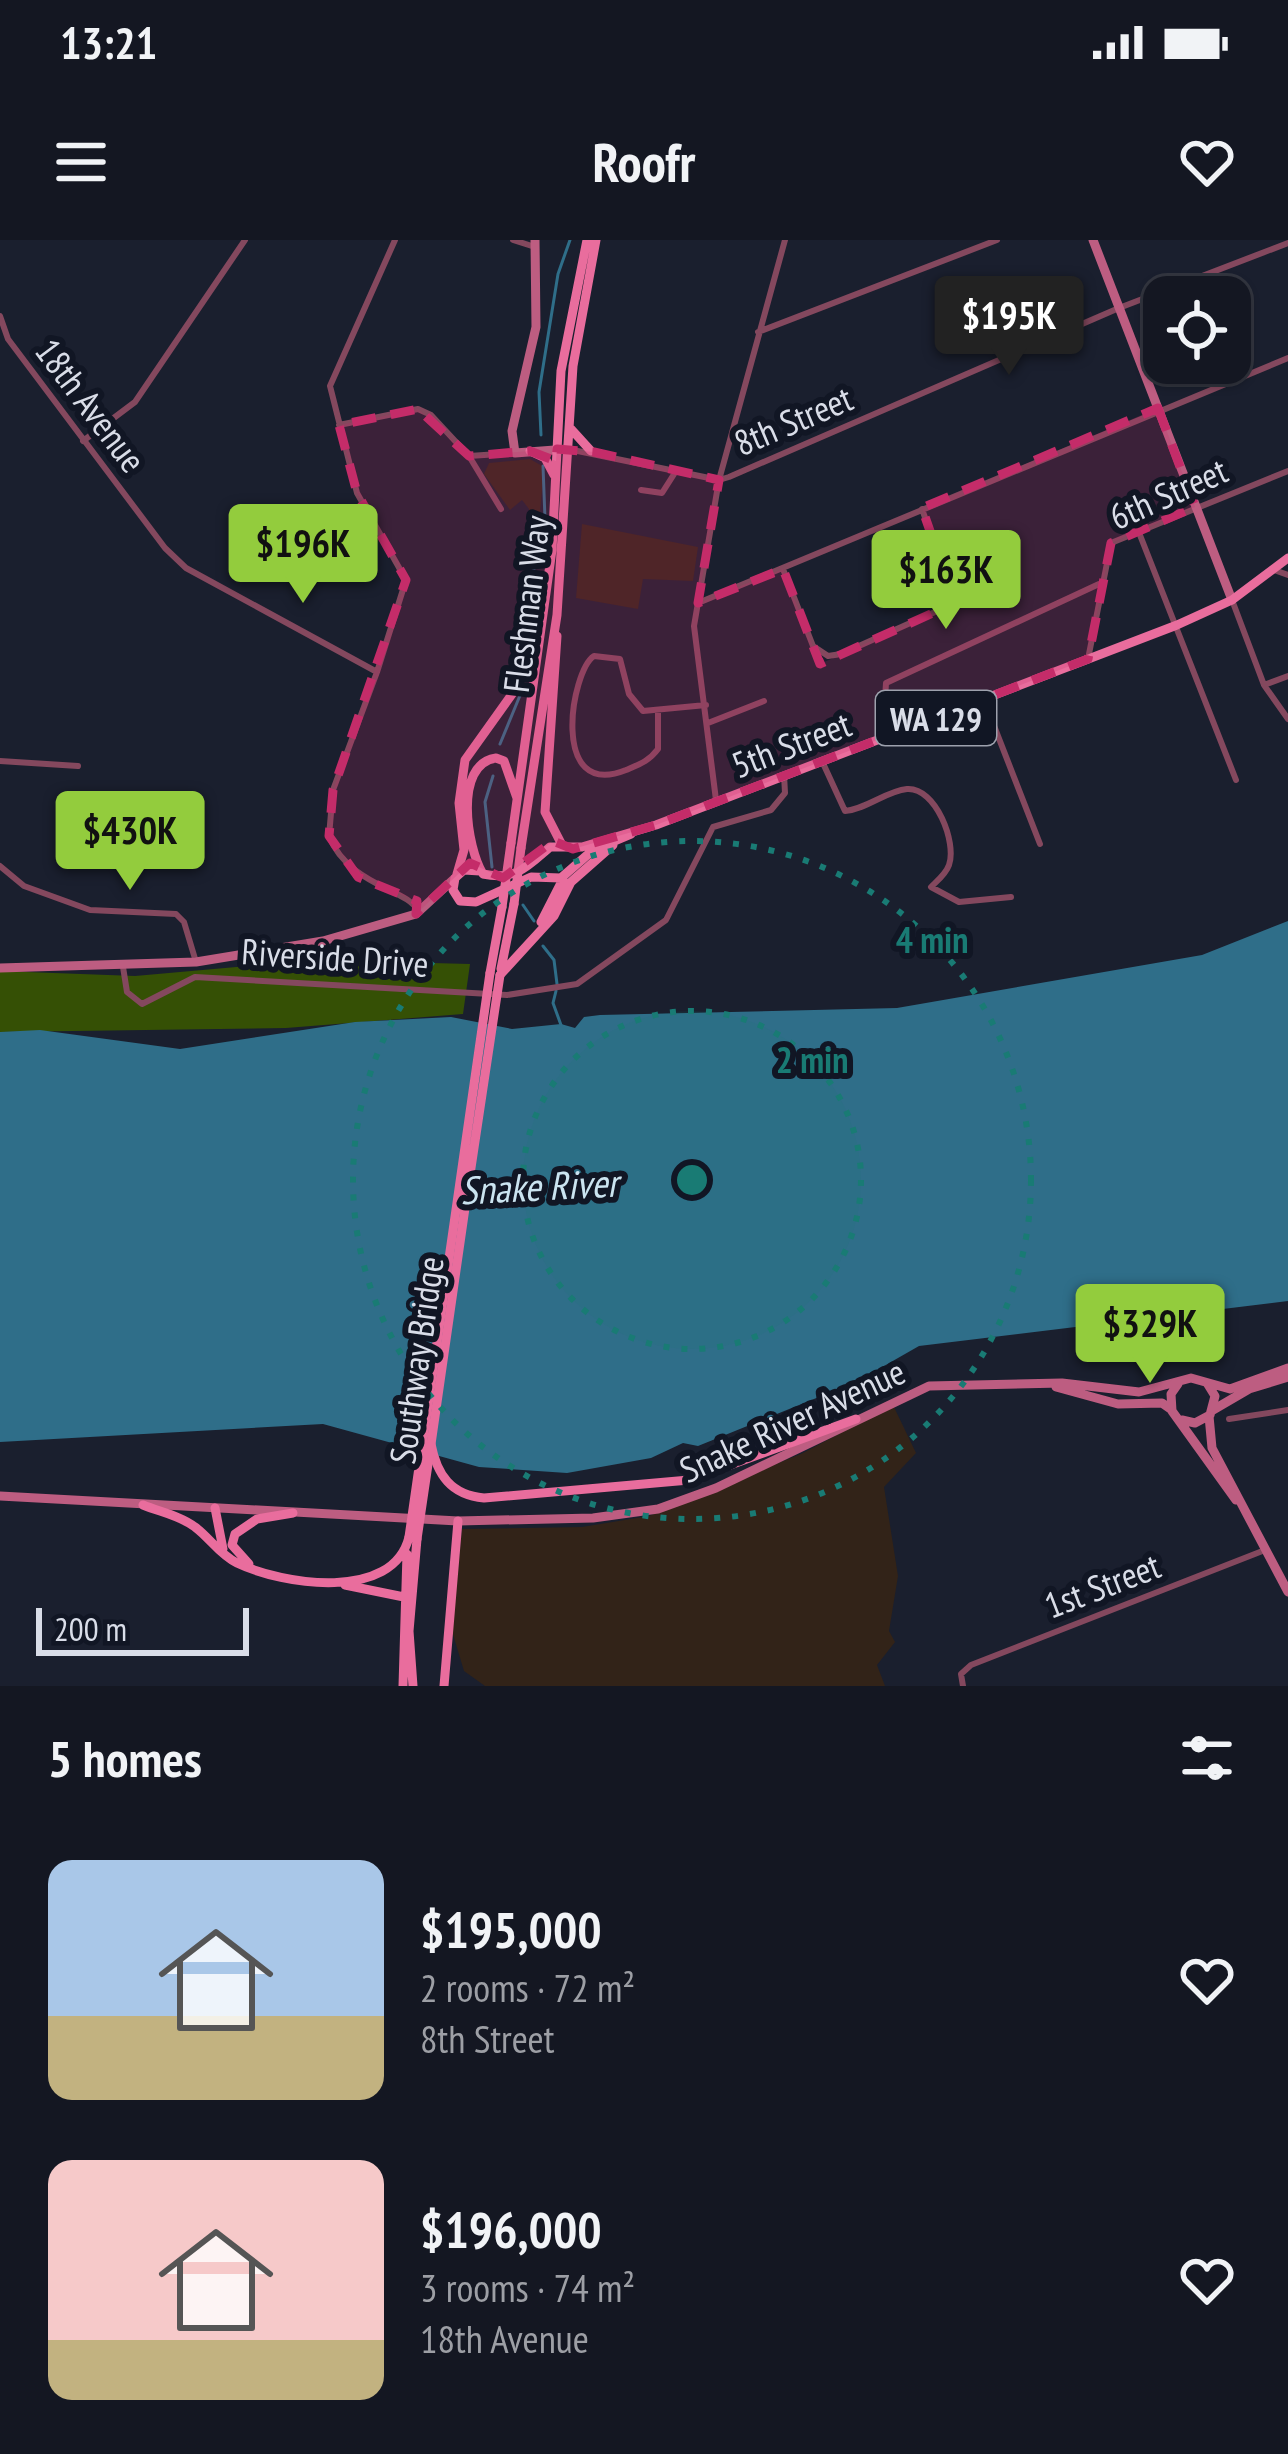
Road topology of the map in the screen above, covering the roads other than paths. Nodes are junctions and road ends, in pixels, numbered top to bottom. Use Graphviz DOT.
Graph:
graph roads {
  1 [pos="245,240"];
  2 [pos="395,240"];
  3 [pos="513,240"];
  4 [pos="587,240"];
  5 [pos="596,240"];
  6 [pos="784,240"];
  7 [pos="998,240"];
  8 [pos="1093,240"];
  9 [pos="535,243"];
  10 [pos="1288,243"];
  11 [pos="1119,308"];
  12 [pos="0,316"];
  13 [pos="758,332"];
  14 [pos="1288,358"];
  15 [pos="1158,408"];
  16 [pos="569,424"];
  17 [pos="339,425"];
  18 [pos="83,441"];
  19 [pos="562,449"];
  20 [pos="530,452"];
  21 [pos="591,452"];
  22 [pos="515,453"];
  23 [pos="469,456"];
  24 [pos="676,471"];
  25 [pos="1288,471"];
  26 [pos="719,480"];
  27 [pos="556,481"];
  28 [pos="641,490"];
  29 [pos="1196,507"];
  30 [pos="922,508"];
  31 [pos="501,509"];
  32 [pos="1138,530"];
  33 [pos="1288,558"];
  34 [pos="783,569"];
  35 [pos="1274,570"];
  36 [pos="1288,575"];
  37 [pos="1099,584"];
  38 [pos="1232,600"];
  39 [pos="698,603"];
  40 [pos="557,615"];
  41 [pos="542,623"];
  42 [pos="1177,625"];
  43 [pos="1088,659"];
  44 [pos="377,672"];
  45 [pos="1288,676"];
  46 [pos="1264,685"];
  47 [pos="984,700"];
  48 [pos="764,701"];
  49 [pos="706,705"];
  50 [pos="658,713"];
  51 [pos="1288,718"];
  52 [pos="708,723"];
  53 [pos="898,732"];
  54 [pos="0,761"];
  55 [pos="822,761"];
  56 [pos="78,766"];
  57 [pos="784,775"];
  58 [pos="1236,780"];
  59 [pos="517,798"];
  60 [pos="716,800"];
  61 [pos="636,832"];
  62 [pos="619,842"];
  63 [pos="1040,844"];
  64 [pos="516,846"];
  65 [pos="565,849"];
  66 [pos="0,866"];
  67 [pos="482,873"];
  68 [pos="568,873"];
  69 [pos="456,876"];
  70 [pos="1011,897"];
  71 [pos="460,901"];
  72 [pos="480,901"];
  73 [pos="435,902"];
  74 [pos="416,914"];
  75 [pos="536,932"];
  76 [pos="196,962"];
  77 [pos="121,967"];
  78 [pos="0,968"];
  79 [pos="495,974"];
  80 [pos="1288,1368"];
  81 [pos="1288,1377"];
  82 [pos="1182,1380"];
  83 [pos="1207,1383"];
  84 [pos="1033,1384"];
  85 [pos="1288,1410"];
  86 [pos="1211,1413"];
  87 [pos="1175,1414"];
  88 [pos="856,1419"];
  89 [pos="1229,1419"];
  90 [pos="431,1444"];
  91 [pos="0,1496"];
  92 [pos="143,1505"];
  93 [pos="215,1508"];
  94 [pos="293,1513"];
  95 [pos="1246,1514"];
  96 [pos="458,1521"];
  97 [pos="413,1538"];
  98 [pos="1265,1550"];
  99 [pos="233,1561"];
  100 [pos="258,1570"];
  101 [pos="340,1583"];
  102 [pos="414,1587"];
  103 [pos="1288,1592"];
  104 [pos="381,1594"];
  105 [pos="404,1597"];
  106 [pos="401,1623"];
  107 [pos="403,1686"];
  108 [pos="412,1686"];
  109 [pos="443,1686"];
  110 [pos="963,1686"];
  1 -- 18 [label="street"];
  2 -- 17 [label="street"];
  3 -- 9 [label="street"];
  4 -- 19 [label="main road, Fleshman Way"];
  5 -- 16 [label="main road, Fleshman Way"];
  6 -- 13 [label="street"];
  7 -- 13 [label="street"];
  8 -- 11 [label="main road"];
  9 -- 22 [label="main road"];
  10 -- 11 [label="street, 8th Street"];
  11 -- 15 [label="main road"];
  11 -- 26 [label="street, 8th Street"];
  12 -- 18 [label="street, 18th Avenue"];
  13 -- 26 [label="street"];
  14 -- 15 [label="street"];
  15 -- 29 [label="main road"];
  15 -- 30 [label="street"];
  16 -- 19 [label="main road, Fleshman Way"];
  16 -- 21 [label="main road"];
  17 -- 23 [label="street"];
  17 -- 44 [label="street"];
  18 -- 44 [label="street, 18th Avenue"];
  19 -- 20 [label="main road"];
  19 -- 21 [label="street"];
  19 -- 27 [label="main road, Fleshman Way"];
  19 -- 40 [label="main road, Fleshman Way"];
  20 -- 22 [label="main road"];
  20 -- 27 [label="main road"];
  21 -- 24 [label="street"];
  22 -- 23 [label="street"];
  23 -- 31 [label="street"];
  24 -- 26 [label="street"];
  24 -- 28 [label="street"];
  25 -- 29 [label="street, 6th Street"];
  26 -- 39 [label="street"];
  27 -- 41 [label="main road, Fleshman Way"];
  29 -- 32 [label="street, 6th Street"];
  29 -- 38 [label="main road"];
  30 -- 34 [label="street"];
  30 -- 34 [label="street"];
  32 -- 37 [label="street, 6th Street"];
  32 -- 42 [label="street"];
  33 -- 35 [label="main road, WA 129"];
  34 -- 39 [label="street"];
  35 -- 36 [label="street"];
  35 -- 38 [label="main road, WA 129"];
  37 -- 43 [label="street, 6th Street"];
  37 -- 53 [label="street"];
  38 -- 42 [label="main road, 5th Street / WA 129"];
  38 -- 46 [label="street"];
  39 -- 49 [label="street"];
  40 -- 64 [label="main road, Fleshman Way"];
  40 -- 65 [label="main road"];
  41 -- 59 [label="main road, Fleshman Way"];
  41 -- 69 [label="main road"];
  42 -- 43 [label="main road, 5th Street / WA 129"];
  42 -- 58 [label="street"];
  43 -- 47 [label="main road, 5th Street / WA 129"];
  44 -- 74 [label="street"];
  45 -- 46 [label="street"];
  46 -- 51 [label="street"];
  47 -- 53 [label="main road, 5th Street / WA 129"];
  47 -- 63 [label="street"];
  48 -- 52 [label="street"];
  49 -- 50 [label="street"];
  49 -- 52 [label="street"];
  50 -- 50 [label="street"];
  52 -- 60 [label="street"];
  53 -- 55 [label="main road, 5th Street / WA 129"];
  54 -- 56 [label="street"];
  55 -- 57 [label="main road, 5th Street / WA 129"];
  55 -- 70 [label="street"];
  57 -- 60 [label="main road, 5th Street / WA 129"];
  57 -- 77 [label="street, Riverside Drive"];
  59 -- 64 [label="main road, Fleshman Way"];
  59 -- 67 [label="main road"];
  60 -- 61 [label="main road, 5th Street / WA 129"];
  61 -- 62 [label="main road, 5th Street"];
  61 -- 65 [label="main road, 5th Street"];
  62 -- 68 [label="main road, 5th Street"];
  62 -- 75 [label="main road"];
  64 -- 79 [label="main road, Fleshman Way, bridge"];
  64 -- 79 [label="main road, Fleshman Way, bridge"];
  65 -- 67 [label="main road, 5th Street"];
  65 -- 68 [label="main road"];
  66 -- 76 [label="street"];
  67 -- 69 [label="main road"];
  67 -- 72 [label="main road"];
  68 -- 72 [label="main road"];
  68 -- 75 [label="main road"];
  69 -- 71 [label="main road"];
  69 -- 73 [label="main road"];
  71 -- 72 [label="main road"];
  71 -- 73 [label="main road"];
  73 -- 74 [label="main road"];
  74 -- 76 [label="main road"];
  75 -- 79 [label="main road"];
  76 -- 77 [label="main road"];
  77 -- 78 [label="main road"];
  79 -- 90 [label="main road, Southway Bridge, bridge"];
  79 -- 97 [label="main road, Southway Bridge, bridge"];
  80 -- 83 [label="main road"];
  81 -- 86 [label="main road"];
  82 -- 83 [label="main road"];
  82 -- 84 [label="main road, Snake River Avenue"];
  82 -- 87 [label="main road"];
  83 -- 86 [label="main road"];
  84 -- 87 [label="main road, Snake River Avenue"];
  84 -- 88 [label="main road, Snake River Avenue"];
  85 -- 89 [label="street"];
  86 -- 87 [label="main road"];
  86 -- 95 [label="main road"];
  87 -- 95 [label="main road"];
  88 -- 90 [label="main road"];
  88 -- 96 [label="main road, Snake River Avenue"];
  90 -- 97 [label="main road, Southway Bridge, bridge"];
  91 -- 92 [label="main road, Snake River Avenue"];
  92 -- 93 [label="main road, Snake River Avenue"];
  92 -- 99 [label="main road"];
  93 -- 94 [label="main road, Snake River Avenue"];
  93 -- 99 [label="main road"];
  94 -- 96 [label="main road, Snake River Avenue"];
  94 -- 100 [label="main road"];
  95 -- 98 [label="main road"];
  96 -- 109 [label="main road"];
  97 -- 101 [label="main road"];
  97 -- 102 [label="main road"];
  97 -- 105 [label="main road"];
  98 -- 103 [label="main road"];
  98 -- 110 [label="street, 1st Street"];
  99 -- 100 [label="main road"];
  100 -- 101 [label="main road"];
  101 -- 104 [label="main road"];
  102 -- 105 [label="main road"];
  102 -- 108 [label="main road"];
  104 -- 105 [label="main road"];
  104 -- 106 [label="main road"];
  105 -- 106 [label="main road"];
  106 -- 107 [label="main road"];
}
